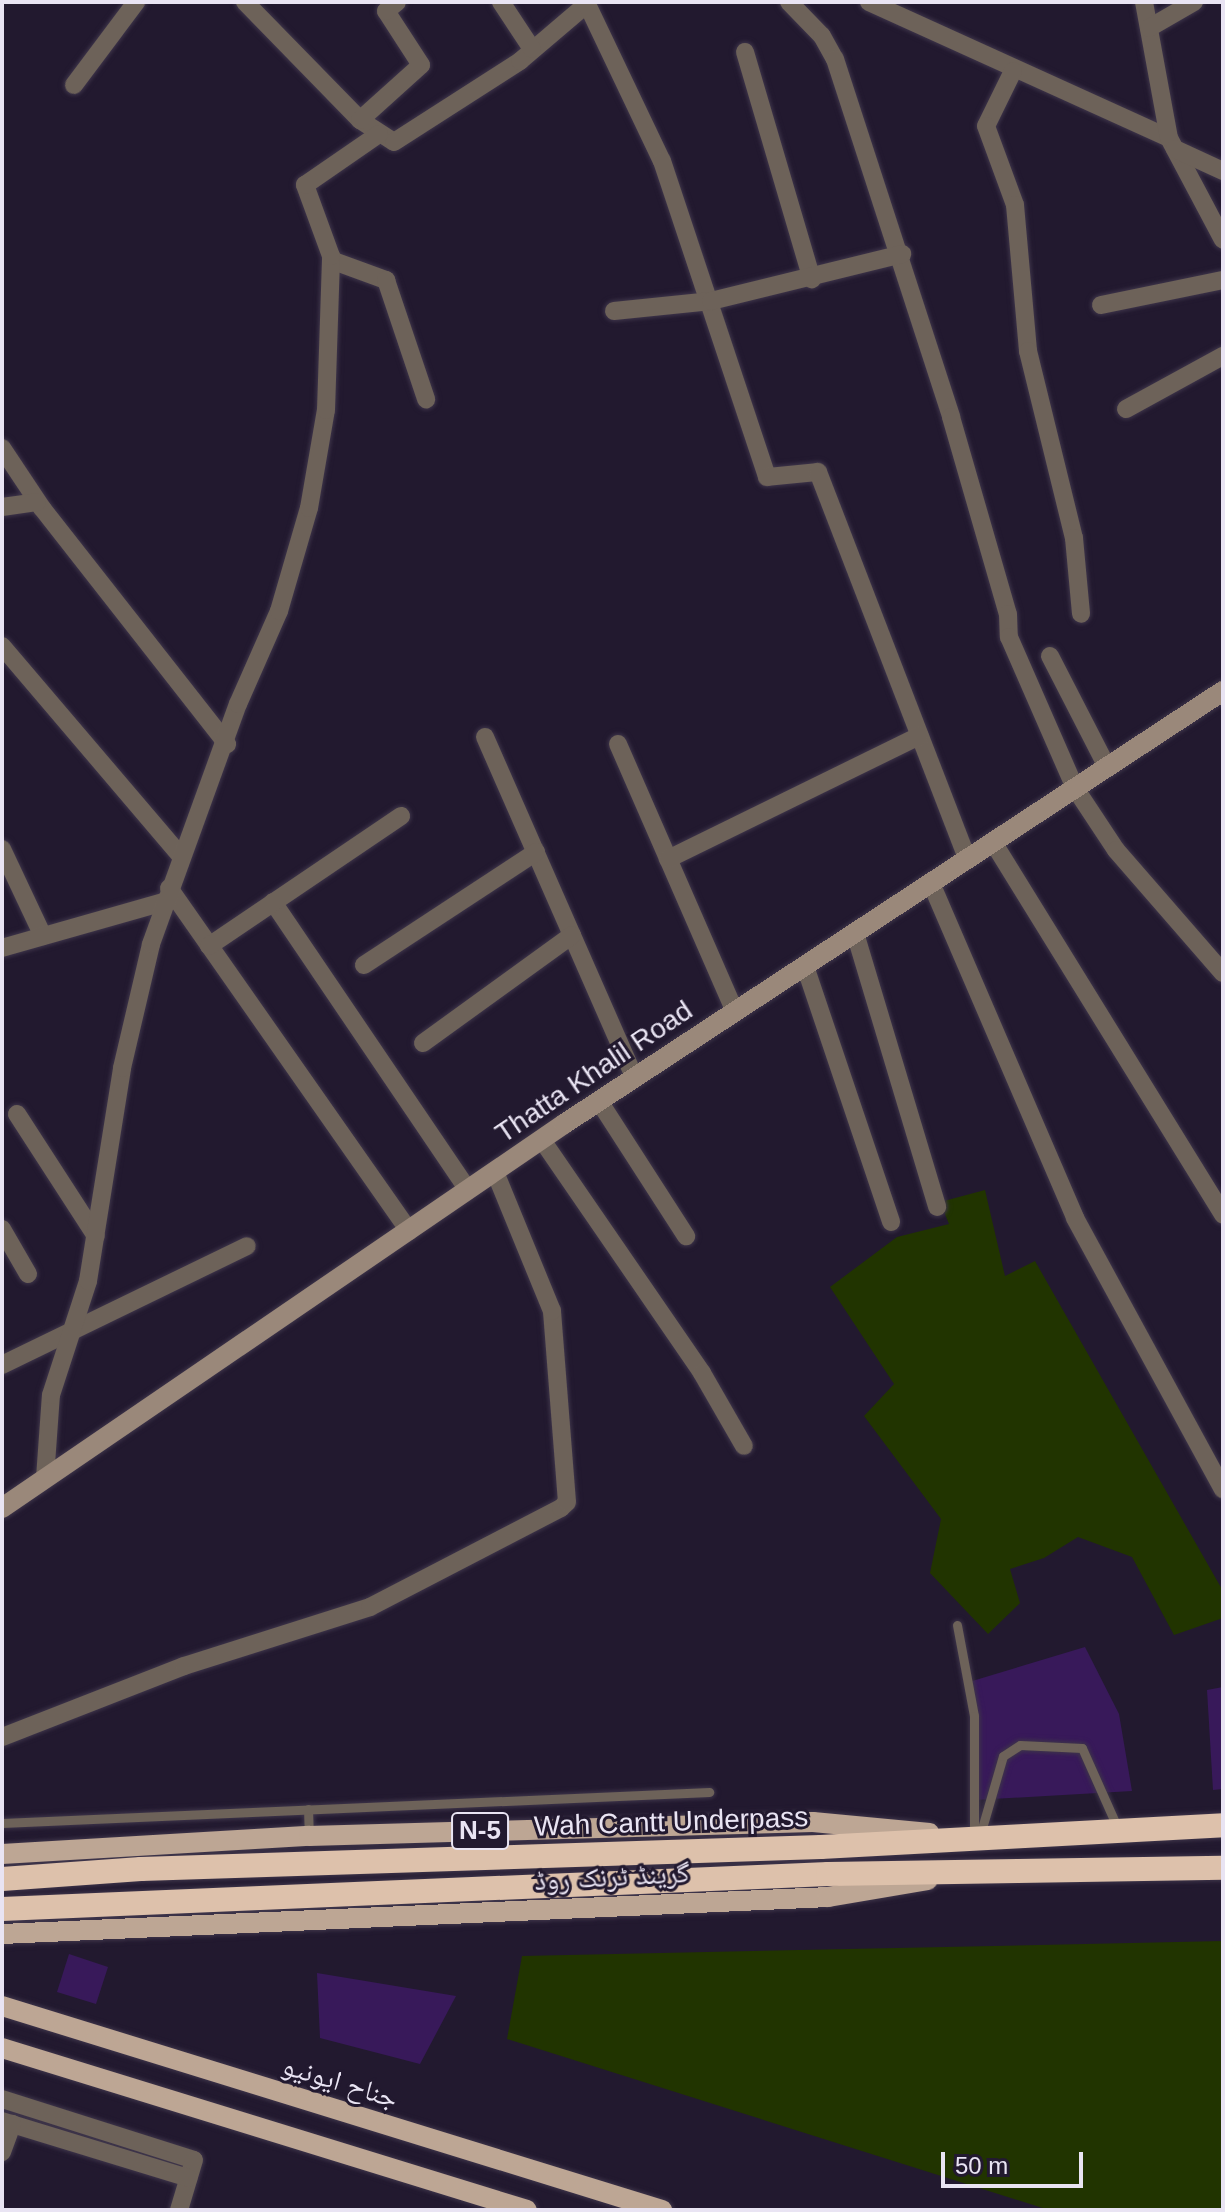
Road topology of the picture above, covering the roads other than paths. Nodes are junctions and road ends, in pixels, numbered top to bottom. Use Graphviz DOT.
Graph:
graph roads {
  1 [pos="136,2"];
  2 [pos="245,2"];
  3 [pos="397,2"];
  4 [pos="501,2"];
  5 [pos="789,2"];
  6 [pos="869,2"];
  7 [pos="1144,2"];
  8 [pos="1194,2"];
  9 [pos="586,3"];
  10 [pos="1149,28"];
  11 [pos="532,49"];
  12 [pos="745,52"];
  13 [pos="1013,71"];
  14 [pos="74,85"];
  15 [pos="360,120"];
  16 [pos="379,134"];
  17 [pos="1172,143"];
  18 [pos="1223,171"];
  19 [pos="1223,240"];
  20 [pos="902,254"];
  21 [pos="331,260"];
  22 [pos="812,279"];
  23 [pos="1223,280"];
  24 [pos="711,301"];
  25 [pos="1101,305"];
  26 [pos="614,311"];
  27 [pos="1223,356"];
  28 [pos="426,399"];
  29 [pos="1126,409"];
  30 [pos="2,448"];
  31 [pos="37,502"];
  32 [pos="2,507"];
  33 [pos="1081,614"];
  34 [pos="2,646"];
  35 [pos="1050,656"];
  36 [pos="1223,691"];
  37 [pos="919,736"];
  38 [pos="485,737"];
  39 [pos="227,744"];
  40 [pos="618,744"];
  41 [pos="1107,767"];
  42 [pos="1075,788"];
  43 [pos="401,816"];
  44 [pos="993,842"];
  45 [pos="2,849"];
  46 [pos="536,852"];
  47 [pos="180,855"];
  48 [pos="668,859"];
  49 [pos="967,859"];
  50 [pos="931,883"];
  51 [pos="167,895"];
  52 [pos="273,902"];
  53 [pos="855,933"];
  54 [pos="572,935"];
  55 [pos="43,936"];
  56 [pos="209,946"];
  57 [pos="2,948"];
  58 [pos="364,965"];
  59 [pos="805,966"];
  60 [pos="1223,973"];
  61 [pos="735,1012"];
  62 [pos="423,1043"];
  63 [pos="635,1078"];
  64 [pos="599,1101"];
  65 [pos="17,1114"];
  66 [pos="542,1140"];
  67 [pos="495,1172"];
  68 [pos="468,1190"];
  69 [pos="937,1207"];
  70 [pos="1223,1215"];
  71 [pos="891,1222"];
  72 [pos="2,1229"];
  73 [pos="409,1231"];
  74 [pos="96,1236"];
  75 [pos="686,1236"];
  76 [pos="247,1246"];
  77 [pos="28,1274"];
  78 [pos="72,1331"];
  79 [pos="2,1365"];
  80 [pos="744,1446"];
  81 [pos="45,1478"];
  82 [pos="1223,1489"];
  83 [pos="2,1508"];
  84 [pos="957,1625"];
  85 [pos="2,1737"];
  86 [pos="709,1792"];
  87 [pos="308,1809"];
  88 [pos="2,1823"];
  89 [pos="1223,1825"];
  90 [pos="1119,1830"];
  91 [pos="309,1836"];
  92 [pos="971,1836"];
  93 [pos="2,1854"];
  94 [pos="1223,1868"];
  95 [pos="956,1876"];
  96 [pos="2,1879"];
  97 [pos="2,1909"];
  98 [pos="2,1934"];
  99 [pos="2,2006"];
  100 [pos="2,2048"];
  101 [pos="2,2099"];
  102 [pos="7,2123"];
  103 [pos="2,2152"];
  104 [pos="188,2178"];
  105 [pos="179,2210"];
  106 [pos="527,2210"];
  107 [pos="662,2210"];
  1 -- 14 [label="street"];
  2 -- 15 [label="street"];
  3 -- 15 [label="street"];
  4 -- 11 [label="street"];
  5 -- 20 [label="street"];
  6 -- 13 [label="street"];
  7 -- 10 [label="street"];
  8 -- 10 [label="street"];
  9 -- 11 [label="street"];
  9 -- 24 [label="street"];
  10 -- 17 [label="street"];
  11 -- 16 [label="street"];
  12 -- 22 [label="street"];
  13 -- 17 [label="street"];
  13 -- 33 [label="street"];
  15 -- 16 [label="street"];
  16 -- 21 [label="street"];
  17 -- 18 [label="street"];
  17 -- 19 [label="street"];
  20 -- 22 [label="street"];
  20 -- 42 [label="street"];
  21 -- 28 [label="street"];
  21 -- 39 [label="street"];
  22 -- 24 [label="street"];
  23 -- 25 [label="street"];
  24 -- 26 [label="street"];
  24 -- 37 [label="street"];
  27 -- 29 [label="street"];
  30 -- 31 [label="street"];
  31 -- 32 [label="street"];
  31 -- 39 [label="street"];
  34 -- 47 [label="street"];
  35 -- 41 [label="street"];
  36 -- 41 [label="street, Thatta Khalil Road"];
  37 -- 48 [label="street"];
  37 -- 49 [label="street"];
  38 -- 46 [label="street"];
  39 -- 47 [label="street"];
  40 -- 48 [label="street"];
  41 -- 42 [label="street, Thatta Khalil Road"];
  42 -- 44 [label="street, Thatta Khalil Road"];
  42 -- 60 [label="street"];
  43 -- 52 [label="street"];
  44 -- 49 [label="street, Thatta Khalil Road"];
  44 -- 70 [label="street"];
  45 -- 55 [label="street"];
  46 -- 54 [label="street"];
  46 -- 58 [label="street"];
  47 -- 51 [label="street"];
  48 -- 61 [label="street"];
  49 -- 50 [label="street, Thatta Khalil Road"];
  50 -- 53 [label="street, Thatta Khalil Road"];
  50 -- 82 [label="street"];
  51 -- 55 [label="street"];
  51 -- 56 [label="street"];
  51 -- 74 [label="street"];
  52 -- 56 [label="street"];
  52 -- 68 [label="street"];
  53 -- 59 [label="street, Thatta Khalil Road"];
  53 -- 69 [label="street"];
  54 -- 62 [label="street"];
  54 -- 63 [label="street"];
  55 -- 57 [label="street"];
  56 -- 73 [label="street"];
  59 -- 61 [label="street, Thatta Khalil Road"];
  59 -- 71 [label="street"];
  61 -- 63 [label="street, Thatta Khalil Road"];
  63 -- 64 [label="street, Thatta Khalil Road"];
  64 -- 66 [label="street, Thatta Khalil Road"];
  64 -- 75 [label="street"];
  65 -- 74 [label="street"];
  66 -- 67 [label="street, Thatta Khalil Road"];
  66 -- 80 [label="street"];
  67 -- 68 [label="street, Thatta Khalil Road"];
  67 -- 85 [label="street"];
  68 -- 73 [label="street, Thatta Khalil Road"];
  72 -- 77 [label="street"];
  73 -- 81 [label="street, Thatta Khalil Road"];
  74 -- 78 [label="street"];
  76 -- 78 [label="street"];
  78 -- 79 [label="street"];
  78 -- 81 [label="street"];
  81 -- 83 [label="street, Thatta Khalil Road"];
  84 -- 92 [label="lane"];
  86 -- 87 [label="lane"];
  87 -- 88 [label="lane"];
  87 -- 91 [label="lane"];
  89 -- 90 [label="highway, گرینڈ ٹرنک روڈ / N-5"];
  90 -- 92 [label="highway, گرینڈ ٹرنک روڈ / N-5"];
  90 -- 92 [label="lane"];
  91 -- 92 [label="main road, گرینڈ ٹرنک روڈ / N-5"];
  91 -- 93 [label="main road, گرینڈ ٹرنک روڈ / N-5"];
  92 -- 96 [label="highway, Wah Cantt Underpass"];
  94 -- 95 [label="highway, گرینڈ ٹرنک روڈ"];
  95 -- 97 [label="highway, Wah Cantt Underpass"];
  95 -- 98 [label="main road, گرینڈ ٹرنک روڈ"];
  99 -- 107 [label="main road, جناح ایونیو"];
  100 -- 106 [label="main road"];
  101 -- 104 [label="street"];
  102 -- 103 [label="street"];
  102 -- 104 [label="street"];
  104 -- 105 [label="street"];
}
